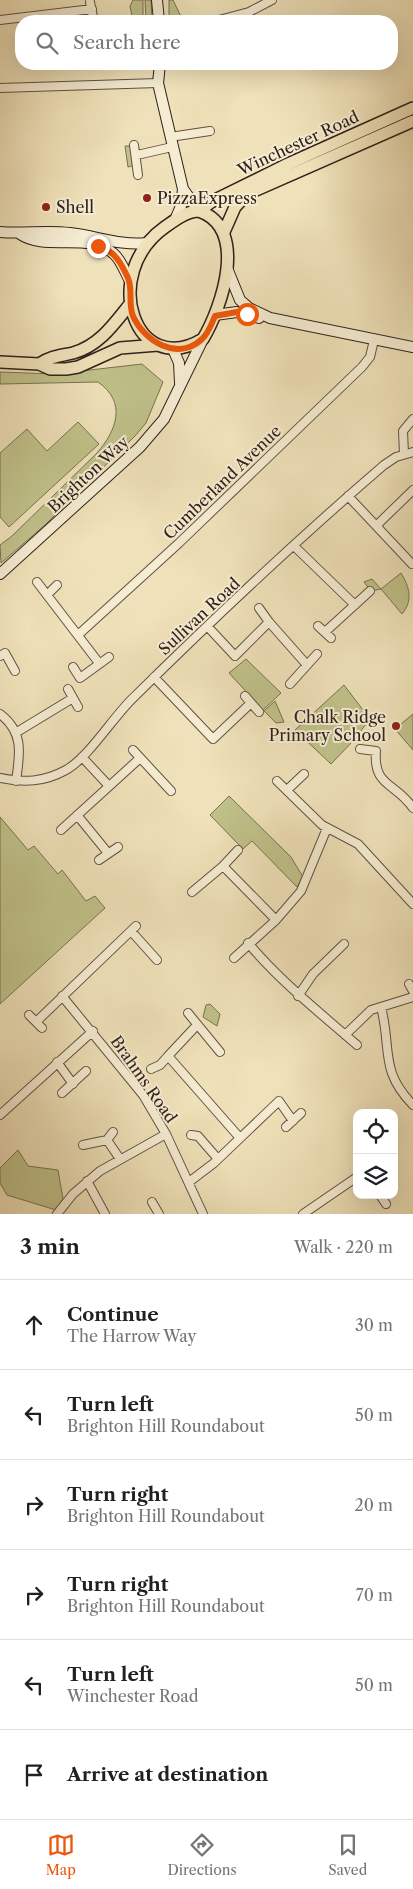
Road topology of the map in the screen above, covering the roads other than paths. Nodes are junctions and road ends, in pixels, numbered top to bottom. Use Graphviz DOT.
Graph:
graph roads {
  1 [pos="156,0"];
  2 [pos="272,0"];
  3 [pos="91,9"];
  4 [pos="41,15"];
  5 [pos="158,15"];
  6 [pos="238,15"];
  7 [pos="15,18"];
  8 [pos="0,20"];
  9 [pos="159,70"];
  10 [pos="158,83"];
  11 [pos="0,88"];
  12 [pos="413,108"];
  13 [pos="413,121"];
  14 [pos="210,131"];
  15 [pos="171,142"];
  16 [pos="134,145"];
  17 [pos="137,155"];
  18 [pos="138,175"];
  19 [pos="183,189"];
  20 [pos="199,211"];
  21 [pos="175,220"];
  22 [pos="46,231"];
  23 [pos="0,232"];
  24 [pos="224,232"];
  25 [pos="20,234"];
  26 [pos="29,240"];
  27 [pos="58,242"];
  28 [pos="148,243"];
  29 [pos="227,268"];
  30 [pos="130,280"];
  31 [pos="130,304"];
  32 [pos="215,316"];
  33 [pos="270,318"];
  34 [pos="203,339"];
  35 [pos="374,340"];
  36 [pos="158,345"];
  37 [pos="413,347"];
  38 [pos="173,348"];
  39 [pos="0,362"];
  40 [pos="39,364"];
  41 [pos="180,384"];
  42 [pos="413,419"];
  43 [pos="413,452"];
  44 [pos="404,454"];
  45 [pos="412,493"];
  46 [pos="348,496"];
  47 [pos="377,525"];
  48 [pos="294,546"];
  49 [pos="412,563"];
  50 [pos="404,570"];
  51 [pos="0,574"];
  52 [pos="37,582"];
  53 [pos="57,585"];
  54 [pos="370,591"];
  55 [pos="47,595"];
  56 [pos="355,606"];
  57 [pos="259,608"];
  58 [pos="269,622"];
  59 [pos="318,626"];
  60 [pos="208,627"];
  61 [pos="325,632"];
  62 [pos="78,635"];
  63 [pos="331,638"];
  64 [pos="317,654"];
  65 [pos="0,656"];
  66 [pos="108,658"];
  67 [pos="99,663"];
  68 [pos="308,665"];
  69 [pos="73,667"];
  70 [pos="16,671"];
  71 [pos="154,677"];
  72 [pos="290,684"];
  73 [pos="68,689"];
  74 [pos="245,696"];
  75 [pos="73,698"];
  76 [pos="251,704"];
  77 [pos="78,707"];
  78 [pos="260,712"];
  79 [pos="0,714"];
  80 [pos="17,732"];
  81 [pos="360,749"];
  82 [pos="133,750"];
  83 [pos="82,757"];
  84 [pos="139,759"];
  85 [pos="304,774"];
  86 [pos="378,776"];
  87 [pos="0,778"];
  88 [pos="16,781"];
  89 [pos="277,781"];
  90 [pos="370,783"];
  91 [pos="109,786"];
  92 [pos="287,790"];
  93 [pos="171,791"];
  94 [pos="413,808"];
  95 [pos="77,815"];
  96 [pos="327,828"];
  97 [pos="60,830"];
  98 [pos="118,847"];
  99 [pos="238,850"];
  100 [pos="108,853"];
  101 [pos="99,860"];
  102 [pos="223,866"];
  103 [pos="192,892"];
  104 [pos="413,904"];
  105 [pos="276,920"];
  106 [pos="248,943"];
  107 [pos="344,944"];
  108 [pos="234,958"];
  109 [pos="157,960"];
  110 [pos="62,996"];
  111 [pos="298,996"];
  112 [pos="413,997"];
  113 [pos="381,1007"];
  114 [pos="188,1013"];
  115 [pos="29,1014"];
  116 [pos="197,1025"];
  117 [pos="93,1031"];
  118 [pos="345,1035"];
  119 [pos="357,1045"];
  120 [pos="220,1052"];
  121 [pos="168,1056"];
  122 [pos="57,1062"];
  123 [pos="151,1070"];
  124 [pos="86,1071"];
  125 [pos="73,1084"];
  126 [pos="62,1093"];
  127 [pos="413,1105"];
  128 [pos="1,1111"];
  129 [pos="301,1113"];
  130 [pos="293,1121"];
  131 [pos="286,1127"];
  132 [pos="206,1130"];
  133 [pos="113,1132"];
  134 [pos="166,1134"];
  135 [pos="240,1138"];
  136 [pos="107,1140"];
  137 [pos="83,1145"];
  138 [pos="218,1159"];
  139 [pos="120,1160"];
  140 [pos="353,1180"];
  141 [pos="87,1181"];
  142 [pos="189,1182"];
  143 [pos="383,1199"];
  144 [pos="152,1202"];
  145 [pos="386,1204"];
  146 [pos="157,1213"];
  147 [pos="58,1214"];
  148 [pos="105,1214"];
  149 [pos="203,1214"];
  150 [pos="303,1214"];
  1 -- 5 [label="street"];
  2 -- 6 [label="street"];
  3 -- 4 [label="street"];
  7 -- 8 [label="street"];
  9 -- 10 [label="street"];
  10 -- 11 [label="street"];
  10 -- 15 [label="street"];
  12 -- 20 [label="main road, Winchester Road"];
  13 -- 24 [label="main road, Winchester Road"];
  14 -- 15 [label="street"];
  15 -- 17 [label="street"];
  15 -- 19 [label="street"];
  16 -- 17 [label="street"];
  17 -- 18 [label="street"];
  19 -- 20 [label="street"];
  19 -- 21 [label="street"];
  20 -- 21 [label="main road"];
  20 -- 24 [label="main road"];
  21 -- 28 [label="main road"];
  22 -- 25 [label="street"];
  22 -- 26 [label="street"];
  22 -- 27 [label="street"];
  22 -- 28 [label="street"];
  23 -- 25 [label="street"];
  24 -- 29 [label="main road"];
  25 -- 26 [label="street"];
  26 -- 27 [label="street"];
  27 -- 30 [label="street"];
  28 -- 30 [label="main road"];
  29 -- 32 [label="main road"];
  29 -- 33 [label="street"];
  30 -- 31 [label="main road"];
  31 -- 36 [label="main road"];
  31 -- 40 [label="main road"];
  32 -- 33 [label="street"];
  32 -- 34 [label="main road"];
  33 -- 35 [label="street"];
  34 -- 38 [label="main road"];
  34 -- 41 [label="street, Brighton Way"];
  35 -- 37 [label="street"];
  35 -- 62 [label="street, Cumberland Avenue"];
  36 -- 38 [label="main road"];
  36 -- 40 [label="main road"];
  38 -- 41 [label="street, Brighton Way"];
  39 -- 40 [label="main road"];
  41 -- 51 [label="street, Brighton Way"];
  42 -- 44 [label="street"];
  43 -- 44 [label="street, Sullivan Road"];
  44 -- 46 [label="street, Sullivan Road"];
  45 -- 47 [label="street"];
  46 -- 47 [label="street"];
  46 -- 48 [label="street, Sullivan Road"];
  47 -- 49 [label="street"];
  48 -- 56 [label="street"];
  48 -- 60 [label="street, Sullivan Road"];
  49 -- 50 [label="street"];
  52 -- 55 [label="street"];
  53 -- 55 [label="street"];
  54 -- 56 [label="street"];
  55 -- 62 [label="street"];
  56 -- 61 [label="street"];
  57 -- 58 [label="street"];
  58 -- 60 [label="street"];
  58 -- 68 [label="street"];
  59 -- 61 [label="street"];
  60 -- 71 [label="street, Sullivan Road"];
  61 -- 63 [label="street"];
  62 -- 67 [label="street"];
  64 -- 68 [label="street"];
  65 -- 70 [label="street"];
  66 -- 67 [label="street"];
  67 -- 69 [label="street"];
  68 -- 72 [label="street"];
  71 -- 76 [label="street"];
  71 -- 83 [label="street, Sullivan Road"];
  73 -- 75 [label="street"];
  74 -- 76 [label="street"];
  75 -- 77 [label="street"];
  75 -- 80 [label="street"];
  76 -- 78 [label="street"];
  79 -- 80 [label="street"];
  80 -- 88 [label="street"];
  81 -- 86 [label="street"];
  82 -- 84 [label="street"];
  83 -- 88 [label="street, Sullivan Road"];
  83 -- 91 [label="street"];
  84 -- 91 [label="street"];
  84 -- 93 [label="street"];
  85 -- 92 [label="street"];
  86 -- 90 [label="street"];
  86 -- 94 [label="street"];
  87 -- 88 [label="street, Sullivan Road"];
  89 -- 92 [label="street"];
  91 -- 95 [label="street"];
  92 -- 96 [label="street"];
  95 -- 97 [label="street"];
  95 -- 100 [label="street"];
  96 -- 104 [label="street"];
  96 -- 105 [label="street"];
  98 -- 100 [label="street"];
  99 -- 102 [label="street"];
  100 -- 101 [label="street"];
  102 -- 103 [label="street"];
  102 -- 105 [label="street"];
  105 -- 106 [label="street"];
  106 -- 108 [label="street"];
  106 -- 111 [label="street"];
  107 -- 111 [label="street"];
  109 -- 110 [label="street"];
  110 -- 115 [label="street"];
  110 -- 117 [label="street, Brahms Road"];
  111 -- 118 [label="street"];
  112 -- 113 [label="street"];
  113 -- 118 [label="street"];
  113 -- 127 [label="street"];
  114 -- 116 [label="street"];
  116 -- 120 [label="street"];
  116 -- 121 [label="street"];
  117 -- 122 [label="street"];
  117 -- 134 [label="street, Brahms Road"];
  118 -- 119 [label="street"];
  121 -- 123 [label="street"];
  121 -- 135 [label="street"];
  122 -- 125 [label="street"];
  122 -- 128 [label="street"];
  124 -- 125 [label="street"];
  125 -- 126 [label="street"];
  129 -- 130 [label="street"];
  130 -- 131 [label="street"];
  130 -- 135 [label="street"];
  132 -- 138 [label="street"];
  133 -- 136 [label="street"];
  134 -- 139 [label="street"];
  134 -- 142 [label="street, Brahms Road"];
  135 -- 138 [label="street"];
  136 -- 137 [label="street"];
  136 -- 139 [label="street"];
  138 -- 142 [label="street"];
  139 -- 141 [label="street"];
  140 -- 150 [label="street"];
  141 -- 147 [label="street"];
  141 -- 148 [label="street"];
  142 -- 149 [label="street, Brahms Road"];
  143 -- 145 [label="street"];
  144 -- 146 [label="street"];
}
